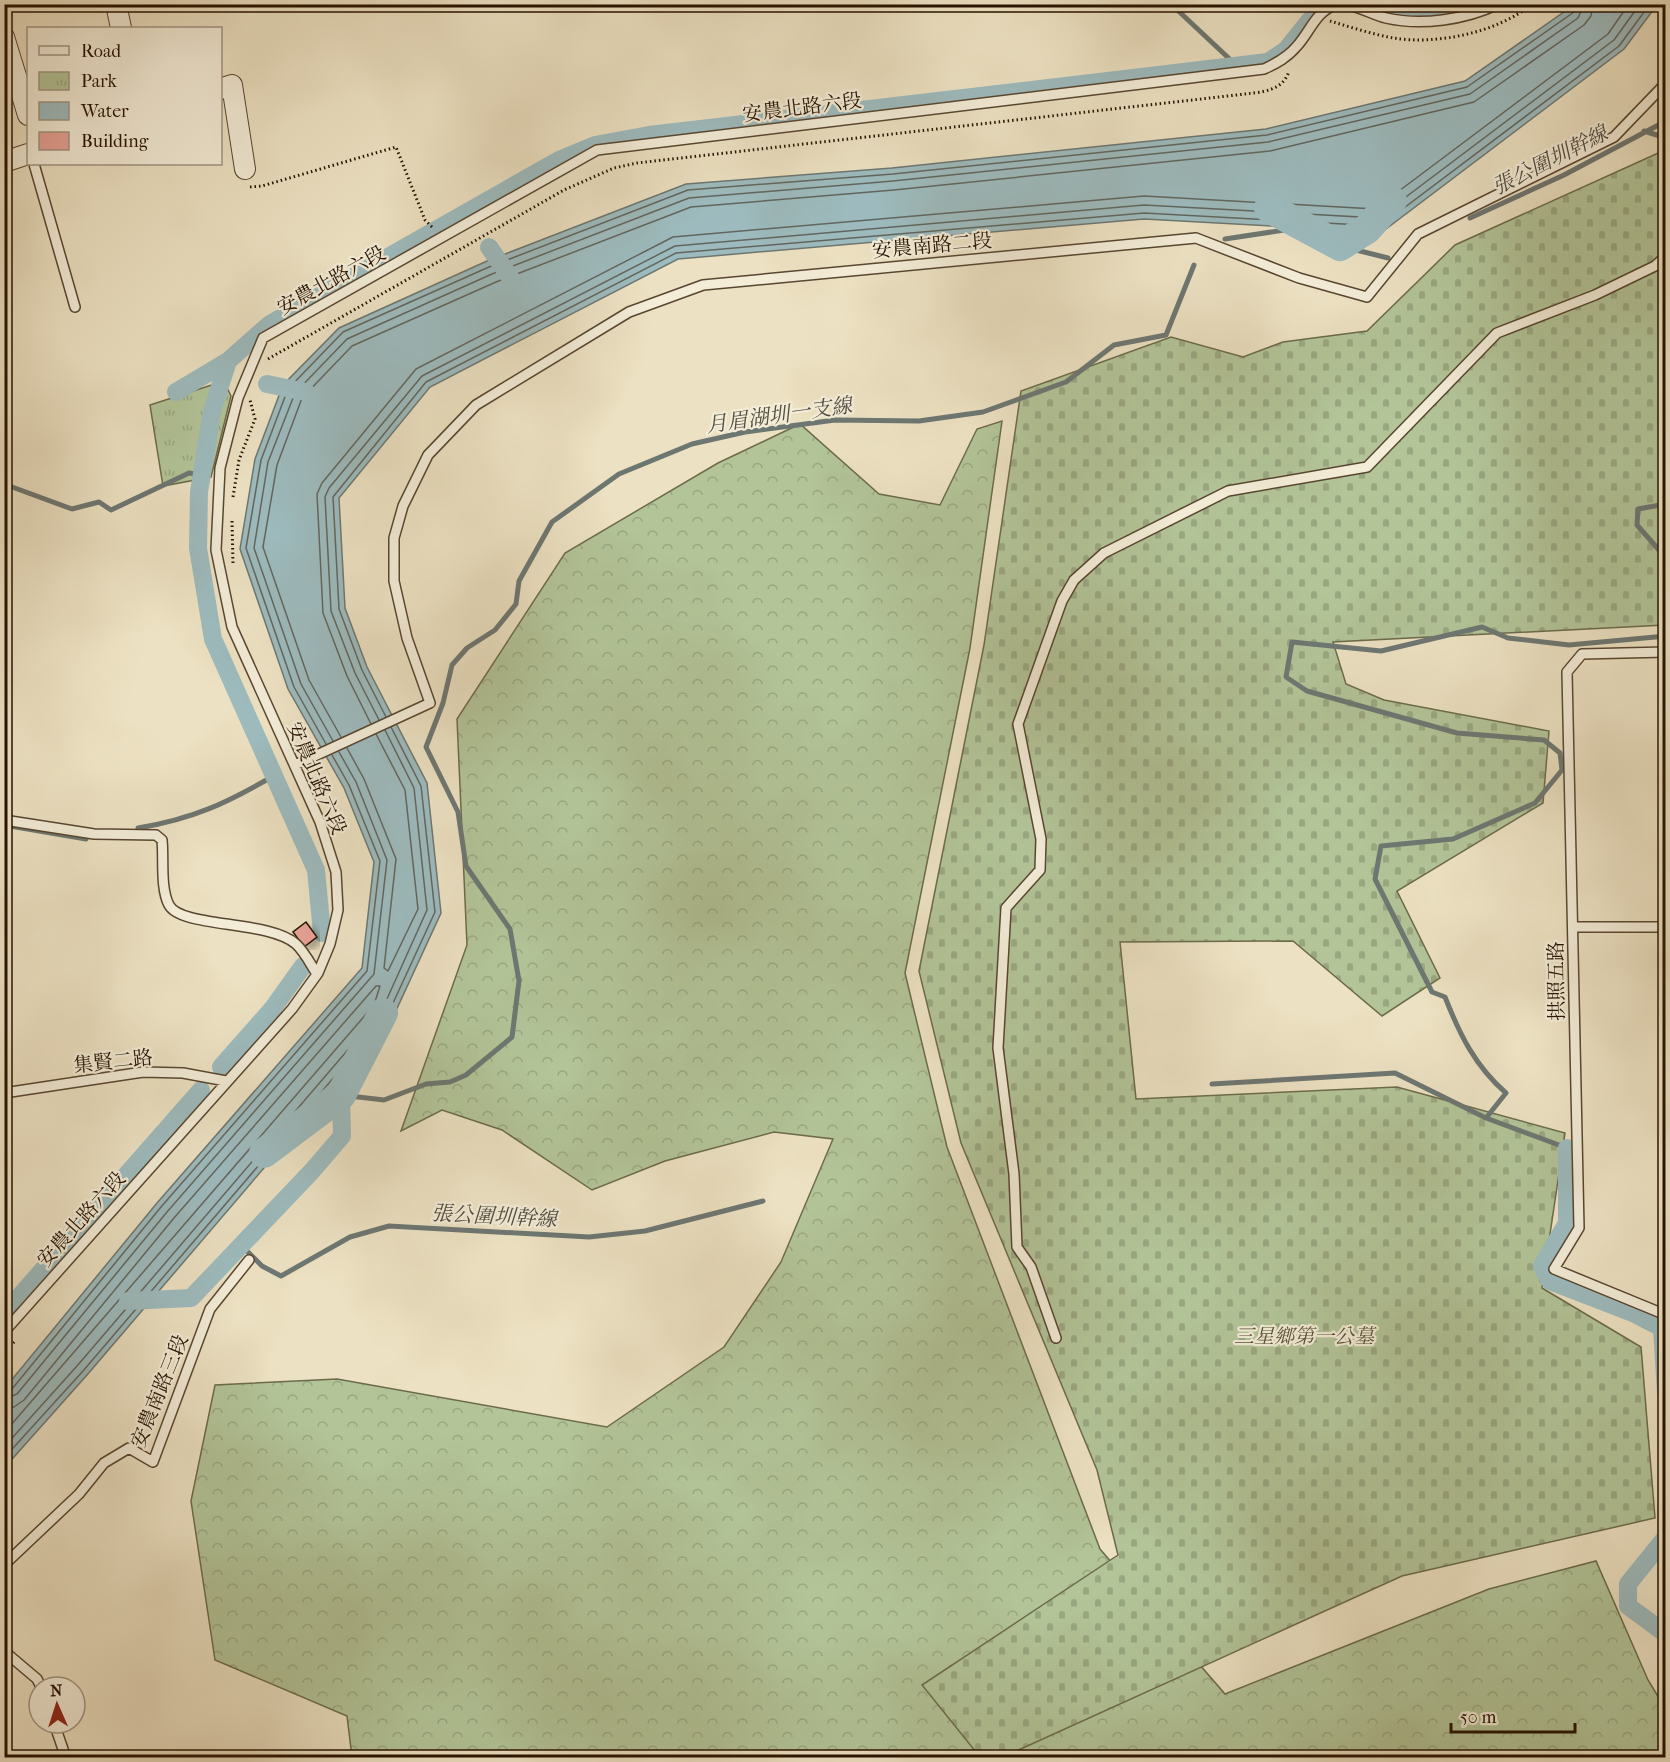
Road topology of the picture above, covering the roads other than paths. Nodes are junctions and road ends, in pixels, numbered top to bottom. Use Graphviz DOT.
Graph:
graph roads {
  1 [pos="116,4"];
  2 [pos="1498,4"];
  3 [pos="121,27"];
  4 [pos="4,37"];
  5 [pos="1665,82"];
  6 [pos="226,87"];
  7 [pos="27,112"];
  8 [pos="27,154"];
  9 [pos="4,162"];
  10 [pos="34,165"];
  11 [pos="244,169"];
  12 [pos="1665,256"];
  13 [pos="75,307"];
  14 [pos="1665,652"];
  15 [pos="295,765"];
  16 [pos="4,820"];
  17 [pos="1573,927"];
  18 [pos="1665,927"];
  19 [pos="317,974"];
  20 [pos="226,1081"];
  21 [pos="4,1093"];
  22 [pos="249,1260"];
  23 [pos="1665,1315"];
  24 [pos="4,1332"];
  25 [pos="1056,1338"];
  26 [pos="4,1565"];
  27 [pos="4,1651"];
  28 [pos="33,1675"];
  29 [pos="58,1735"];
  30 [pos="66,1758"];
  1 -- 3 [label="street"];
  2 -- 15 [label="lane, 安農北路六段"];
  4 -- 7 [label="street"];
  5 -- 15 [label="lane, 安農南路二段"];
  6 -- 11 [label="street"];
  8 -- 9 [label="street"];
  10 -- 13 [label="lane"];
  12 -- 25 [label="lane"];
  14 -- 17 [label="lane, 拱照五路"];
  15 -- 19 [label="lane, 安農北路六段"];
  16 -- 19 [label="lane"];
  17 -- 18 [label="lane"];
  17 -- 23 [label="lane, 拱照五路"];
  19 -- 20 [label="lane, 安農北路六段"];
  20 -- 21 [label="lane, 集賢二路"];
  20 -- 24 [label="lane, 安農北路六段"];
  22 -- 26 [label="lane, 安農南路三段"];
  27 -- 28 [label="lane"];
  29 -- 30 [label="lane"];
}
